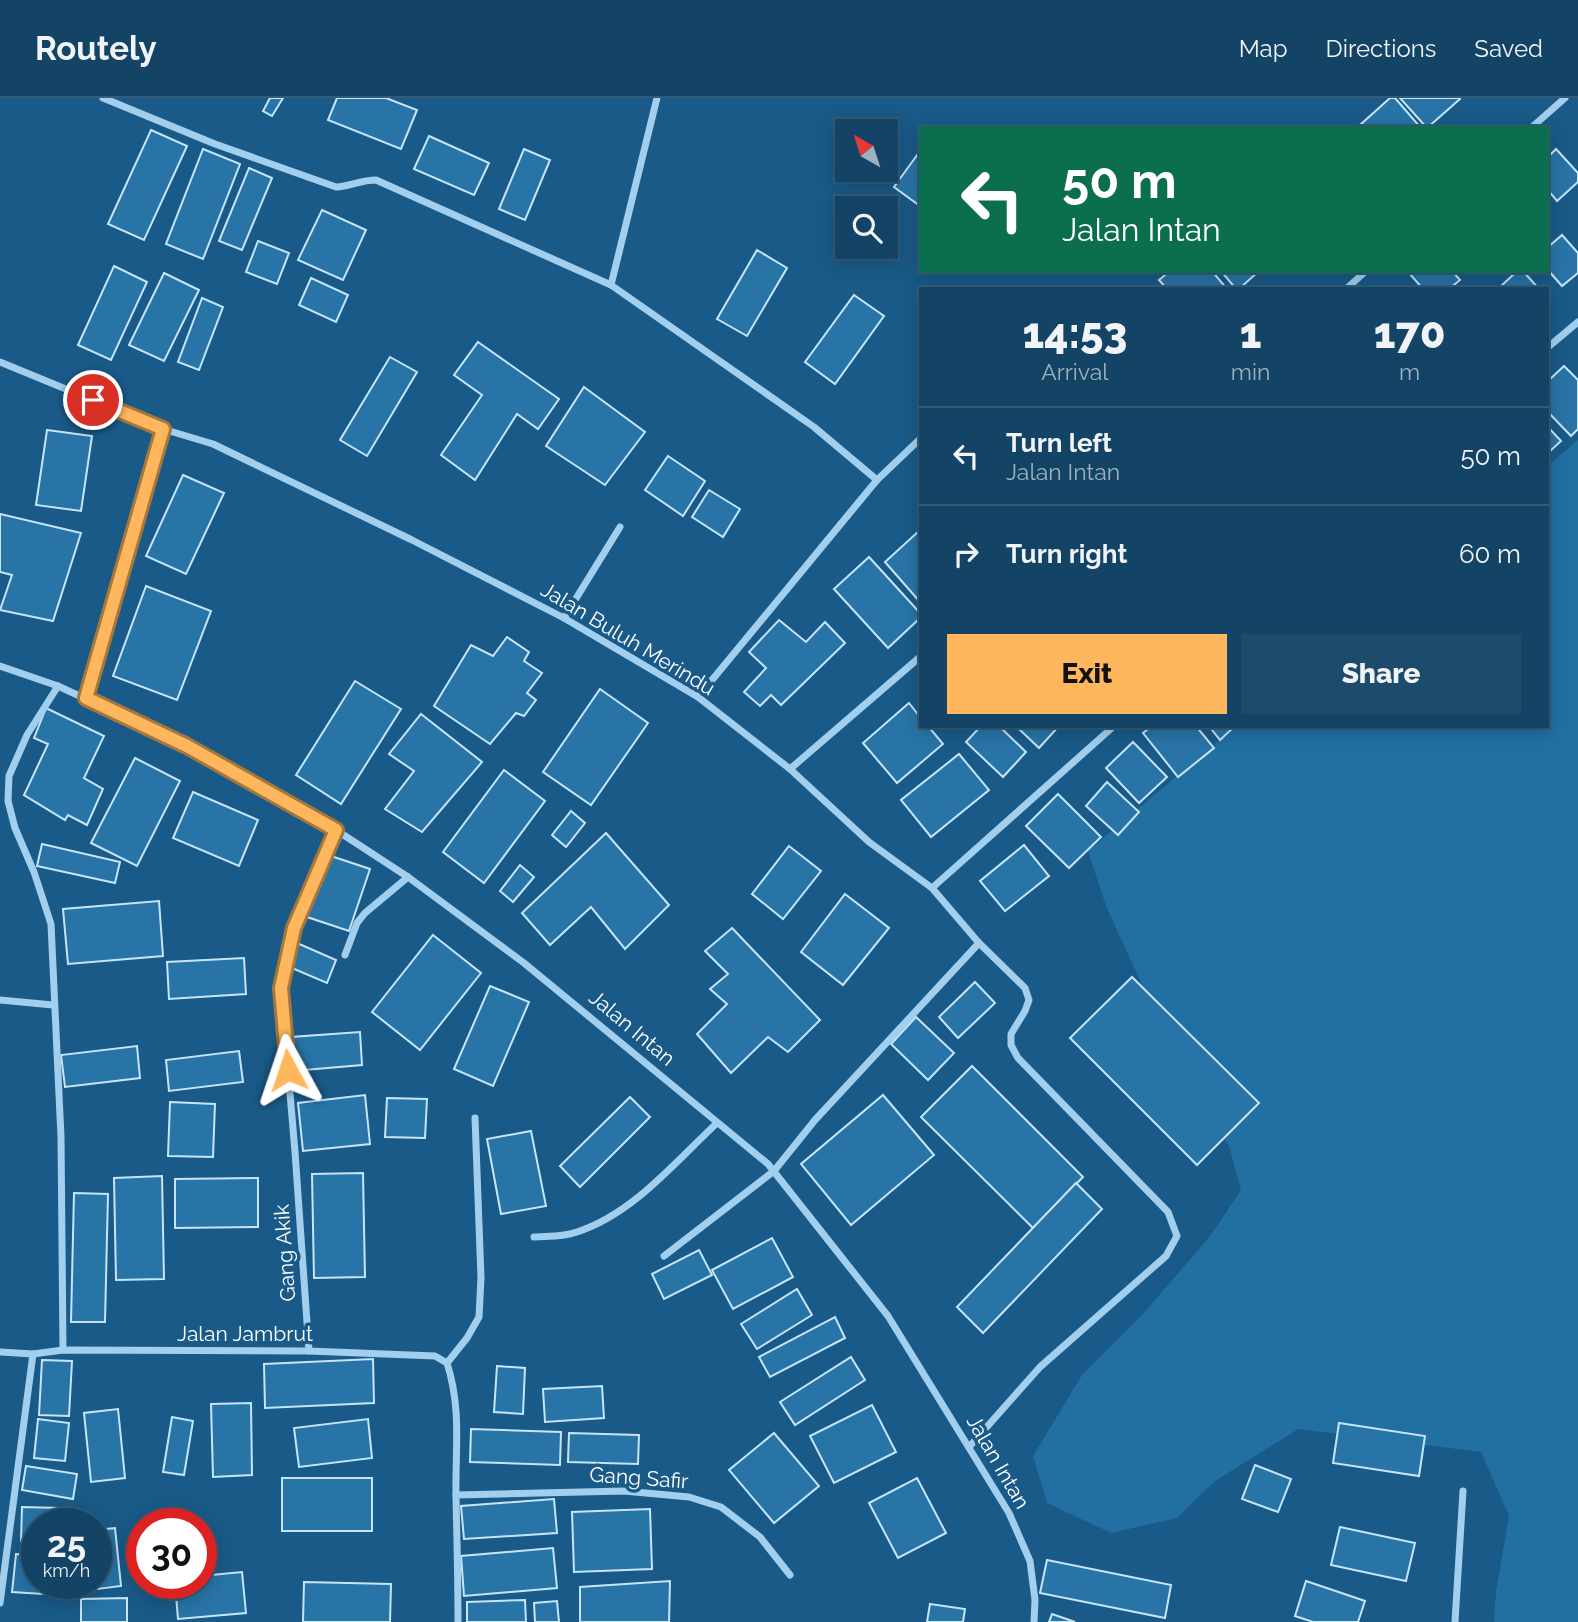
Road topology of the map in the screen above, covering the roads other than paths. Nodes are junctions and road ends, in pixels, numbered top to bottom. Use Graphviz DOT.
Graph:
graph roads {
  1 [pos="103,98"];
  2 [pos="656,98"];
  3 [pos="1565,98"];
  4 [pos="1533,126"];
  5 [pos="1364,273"];
  6 [pos="611,285"];
  7 [pos="1348,287"];
  8 [pos="1578,322"];
  9 [pos="1549,346"];
  10 [pos="0,362"];
  11 [pos="163,429"];
  12 [pos="919,440"];
  13 [pos="877,480"];
  14 [pos="620,527"];
  15 [pos="564,618"];
  16 [pos="919,658"];
  17 [pos="0,666"];
  18 [pos="58,686"];
  19 [pos="698,697"];
  20 [pos="86,698"];
  21 [pos="1112,728"];
  22 [pos="790,769"];
  23 [pos="336,830"];
  24 [pos="408,877"];
  25 [pos="932,888"];
  26 [pos="979,943"];
  27 [pos="345,955"];
  28 [pos="0,1000"];
  29 [pos="53,1005"];
  30 [pos="475,1118"];
  31 [pos="717,1123"];
  32 [pos="774,1171"];
  33 [pos="534,1237"];
  34 [pos="664,1256"];
  35 [pos="63,1350"];
  36 [pos="309,1351"];
  37 [pos="0,1352"];
  38 [pos="33,1354"];
  39 [pos="447,1363"];
  40 [pos="970,1446"];
  41 [pos="1463,1491"];
  42 [pos="456,1495"];
  43 [pos="790,1575"];
  44 [pos="0,1603"];
  45 [pos="458,1622"];
  46 [pos="1034,1622"];
  47 [pos="1455,1622"];
  1 -- 6 [label="street"];
  2 -- 6 [label="street"];
  3 -- 4 [label="street"];
  5 -- 7 [label="street"];
  6 -- 13 [label="street"];
  8 -- 9 [label="street"];
  10 -- 11 [label="street, Jalan Buluh Merindu"];
  11 -- 15 [label="street, Jalan Buluh Merindu"];
  11 -- 20 [label="street"];
  12 -- 13 [label="street"];
  13 -- 19 [label="street"];
  14 -- 15 [label="street"];
  15 -- 19 [label="street, Jalan Buluh Merindu"];
  16 -- 22 [label="street"];
  17 -- 18 [label="street, Jalan Intan"];
  18 -- 20 [label="street, Jalan Intan"];
  18 -- 29 [label="street"];
  19 -- 22 [label="street, Jalan Buluh Merindu"];
  20 -- 23 [label="street, Jalan Intan"];
  21 -- 25 [label="street"];
  22 -- 25 [label="street, Jalan Buluh Merindu"];
  23 -- 24 [label="street, Jalan Intan"];
  23 -- 36 [label="street, Gang Akik"];
  24 -- 27 [label="street"];
  24 -- 31 [label="street, Jalan Intan"];
  25 -- 26 [label="street, Jalan Buluh Merindu"];
  26 -- 32 [label="street"];
  26 -- 40 [label="street, Jalan Buluh Merindu"];
  28 -- 29 [label="street"];
  29 -- 35 [label="street"];
  30 -- 39 [label="street"];
  31 -- 32 [label="street, Jalan Intan"];
  31 -- 33 [label="street"];
  32 -- 34 [label="street"];
  32 -- 40 [label="street, Jalan Intan"];
  35 -- 36 [label="street, Jalan Jambrut"];
  35 -- 38 [label="street, Jalan Jambrut"];
  36 -- 39 [label="street, Jalan Jambrut"];
  37 -- 38 [label="street, Jalan Jambrut"];
  38 -- 44 [label="street"];
  39 -- 42 [label="street"];
  40 -- 46 [label="street, Jalan Intan"];
  41 -- 47 [label="street"];
  42 -- 43 [label="street, Gang Safir"];
  42 -- 45 [label="street"];
}
